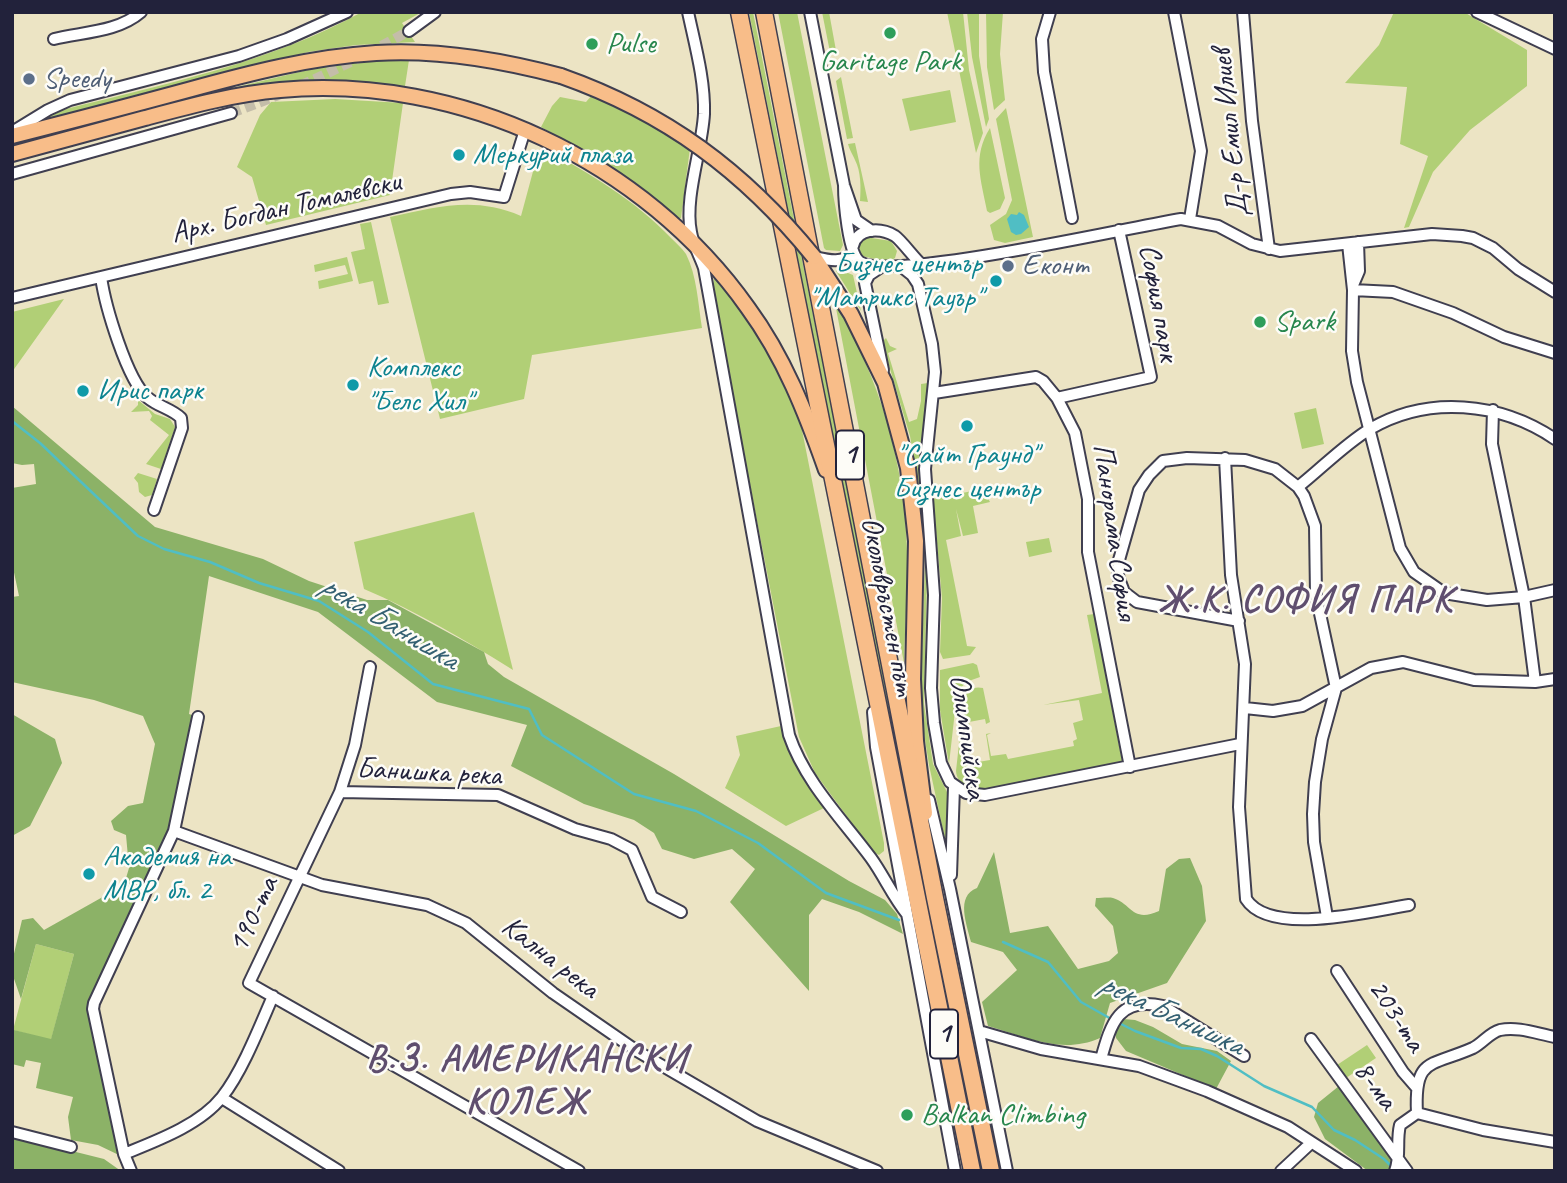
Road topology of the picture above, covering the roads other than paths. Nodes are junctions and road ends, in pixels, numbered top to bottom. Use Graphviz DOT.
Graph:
graph roads {
  1 [pos="141,12"];
  2 [pos="346,12"];
  3 [pos="435,12"];
  4 [pos="688,12"];
  5 [pos="739,12"];
  6 [pos="764,12"];
  7 [pos="810,12"];
  8 [pos="1050,12"];
  9 [pos="1174,12"];
  10 [pos="1243,12"];
  11 [pos="1477,12"];
  12 [pos="409,31"];
  13 [pos="54,39"];
  14 [pos="1555,49"];
  15 [pos="231,113"];
  16 [pos="525,130"];
  17 [pos="12,134"];
  18 [pos="12,154"];
  19 [pos="12,174"];
  20 [pos="844,185"];
  21 [pos="1072,218"];
  22 [pos="1190,219"];
  23 [pos="1119,230"];
  24 [pos="872,231"];
  25 [pos="694,243"];
  26 [pos="1353,243"];
  27 [pos="902,245"];
  28 [pos="1269,249"];
  29 [pos="853,250"];
  30 [pos="814,257"];
  31 [pos="922,265"];
  32 [pos="892,267"];
  33 [pos="101,277"];
  34 [pos="918,284"];
  35 [pos="1353,287"];
  36 [pos="1555,292"];
  37 [pos="12,298"];
  38 [pos="1555,353"];
  39 [pos="885,383"];
  40 [pos="934,393"];
  41 [pos="1057,398"];
  42 [pos="1493,410"];
  43 [pos="1370,429"];
  44 [pos="1555,439"];
  45 [pos="1225,458"];
  46 [pos="1298,487"];
  47 [pos="838,504"];
  48 [pos="154,510"];
  49 [pos="873,573"];
  50 [pos="1555,590"];
  51 [pos="1524,597"];
  52 [pos="1238,621"];
  53 [pos="869,657"];
  54 [pos="370,667"];
  55 [pos="1555,679"];
  56 [pos="1535,681"];
  57 [pos="1336,688"];
  58 [pos="1245,708"];
  59 [pos="197,722"];
  60 [pos="916,741"];
  61 [pos="1240,744"];
  62 [pos="919,760"];
  63 [pos="1130,767"];
  64 [pos="954,787"];
  65 [pos="340,792"];
  66 [pos="174,831"];
  67 [pos="895,849"];
  68 [pos="871,859"];
  69 [pos="298,878"];
  70 [pos="950,889"];
  71 [pos="935,898"];
  72 [pos="1409,905"];
  73 [pos="681,912"];
  74 [pos="907,914"];
  75 [pos="1327,917"];
  76 [pos="1337,971"];
  77 [pos="274,996"];
  78 [pos="979,1031"];
  79 [pos="1555,1037"];
  80 [pos="1311,1039"];
  81 [pos="1244,1056"];
  82 [pos="1101,1059"];
  83 [pos="1416,1087"];
  84 [pos="222,1098"];
  85 [pos="1417,1113"];
  86 [pos="12,1132"];
  87 [pos="1555,1142"];
  88 [pos="1311,1143"];
  89 [pos="71,1147"];
  90 [pos="124,1154"];
  91 [pos="1397,1166"];
  92 [pos="990,1167"];
  93 [pos="966,1169"];
  94 [pos="131,1171"];
  95 [pos="339,1171"];
  96 [pos="579,1171"];
  97 [pos="877,1171"];
  98 [pos="1007,1171"];
  99 [pos="1281,1171"];
  100 [pos="1356,1171"];
  101 [pos="1407,1171"];
  1 -- 13 [label="street"];
  2 -- 17 [label="street"];
  3 -- 12 [label="street"];
  4 -- 25 [label="street"];
  5 -- 47 [label="highway, Околовръстен път / 1"];
  6 -- 49 [label="highway, Околовръстен път / 1"];
  7 -- 20 [label="street"];
  8 -- 21 [label="street"];
  9 -- 22 [label="street"];
  10 -- 28 [label="street, Д-р Емил Илиев"];
  11 -- 14 [label="street"];
  15 -- 19 [label="street"];
  16 -- 18 [label="main road"];
  16 -- 25 [label="main road"];
  16 -- 33 [label="street, Арх. Богдан Томалевски"];
  17 -- 30 [label="main road, bridge"];
  20 -- 24 [label="street"];
  20 -- 29 [label="street"];
  22 -- 23 [label="street"];
  22 -- 28 [label="street"];
  23 -- 31 [label="street"];
  23 -- 41 [label="street, София парк"];
  24 -- 27 [label="street"];
  24 -- 29 [label="street"];
  25 -- 47 [label="main road"];
  25 -- 68 [label="street"];
  26 -- 28 [label="street"];
  26 -- 35 [label="street"];
  26 -- 36 [label="street"];
  27 -- 31 [label="street"];
  27 -- 32 [label="street"];
  29 -- 30 [label="street"];
  29 -- 32 [label="street"];
  30 -- 39 [label="main road"];
  31 -- 32 [label="street"];
  31 -- 34 [label="street"];
  32 -- 34 [label="street"];
  32 -- 39 [label="street"];
  33 -- 37 [label="street, Арх. Богдан Томалевски"];
  33 -- 48 [label="street"];
  34 -- 40 [label="street, Олимпийска"];
  35 -- 38 [label="street"];
  35 -- 43 [label="street"];
  39 -- 60 [label="main road"];
  40 -- 41 [label="street, Панорама София"];
  40 -- 64 [label="street, Олимпийска"];
  41 -- 63 [label="street, Панорама София"];
  42 -- 43 [label="street"];
  42 -- 44 [label="street"];
  42 -- 51 [label="street"];
  43 -- 46 [label="street"];
  43 -- 51 [label="street"];
  45 -- 46 [label="street"];
  45 -- 52 [label="street"];
  45 -- 52 [label="street"];
  46 -- 57 [label="street"];
  47 -- 53 [label="highway, Околовръстен път / 1"];
  49 -- 60 [label="highway"];
  49 -- 71 [label="highway, Околовръстен път / 1"];
  50 -- 51 [label="street"];
  51 -- 56 [label="street"];
  52 -- 58 [label="street"];
  53 -- 67 [label="street"];
  53 -- 93 [label="highway, Околовръстен път / 1"];
  54 -- 65 [label="street, 190-та"];
  55 -- 56 [label="street"];
  56 -- 57 [label="street"];
  57 -- 58 [label="street"];
  57 -- 75 [label="street"];
  58 -- 61 [label="street"];
  59 -- 66 [label="street"];
  60 -- 62 [label="main road"];
  61 -- 63 [label="street"];
  61 -- 75 [label="street"];
  62 -- 70 [label="street"];
  62 -- 71 [label="main road"];
  63 -- 64 [label="street"];
  64 -- 70 [label="street, Олимпийска"];
  65 -- 69 [label="street, 190-та"];
  65 -- 73 [label="street, Банишка река"];
  66 -- 69 [label="street, Кална река"];
  66 -- 90 [label="street"];
  67 -- 68 [label="street"];
  67 -- 74 [label="street"];
  68 -- 74 [label="street"];
  69 -- 77 [label="street, 190-та"];
  69 -- 97 [label="street, Кална река"];
  70 -- 78 [label="street"];
  71 -- 92 [label="highway, Околовръстен път / 1"];
  72 -- 75 [label="street"];
  74 -- 93 [label="street"];
  76 -- 83 [label="street, 203-та"];
  77 -- 84 [label="street, 190-та"];
  77 -- 96 [label="street"];
  78 -- 82 [label="street"];
  78 -- 98 [label="street"];
  79 -- 83 [label="street"];
  80 -- 91 [label="street, 8-ма"];
  81 -- 82 [label="street"];
  82 -- 88 [label="street"];
  83 -- 85 [label="street"];
  84 -- 90 [label="street, 190-та"];
  84 -- 95 [label="street"];
  85 -- 87 [label="street"];
  85 -- 91 [label="street"];
  86 -- 89 [label="street"];
  88 -- 99 [label="street"];
  88 -- 100 [label="street"];
  90 -- 94 [label="street"];
  91 -- 101 [label="street, 8-ма"];
}
